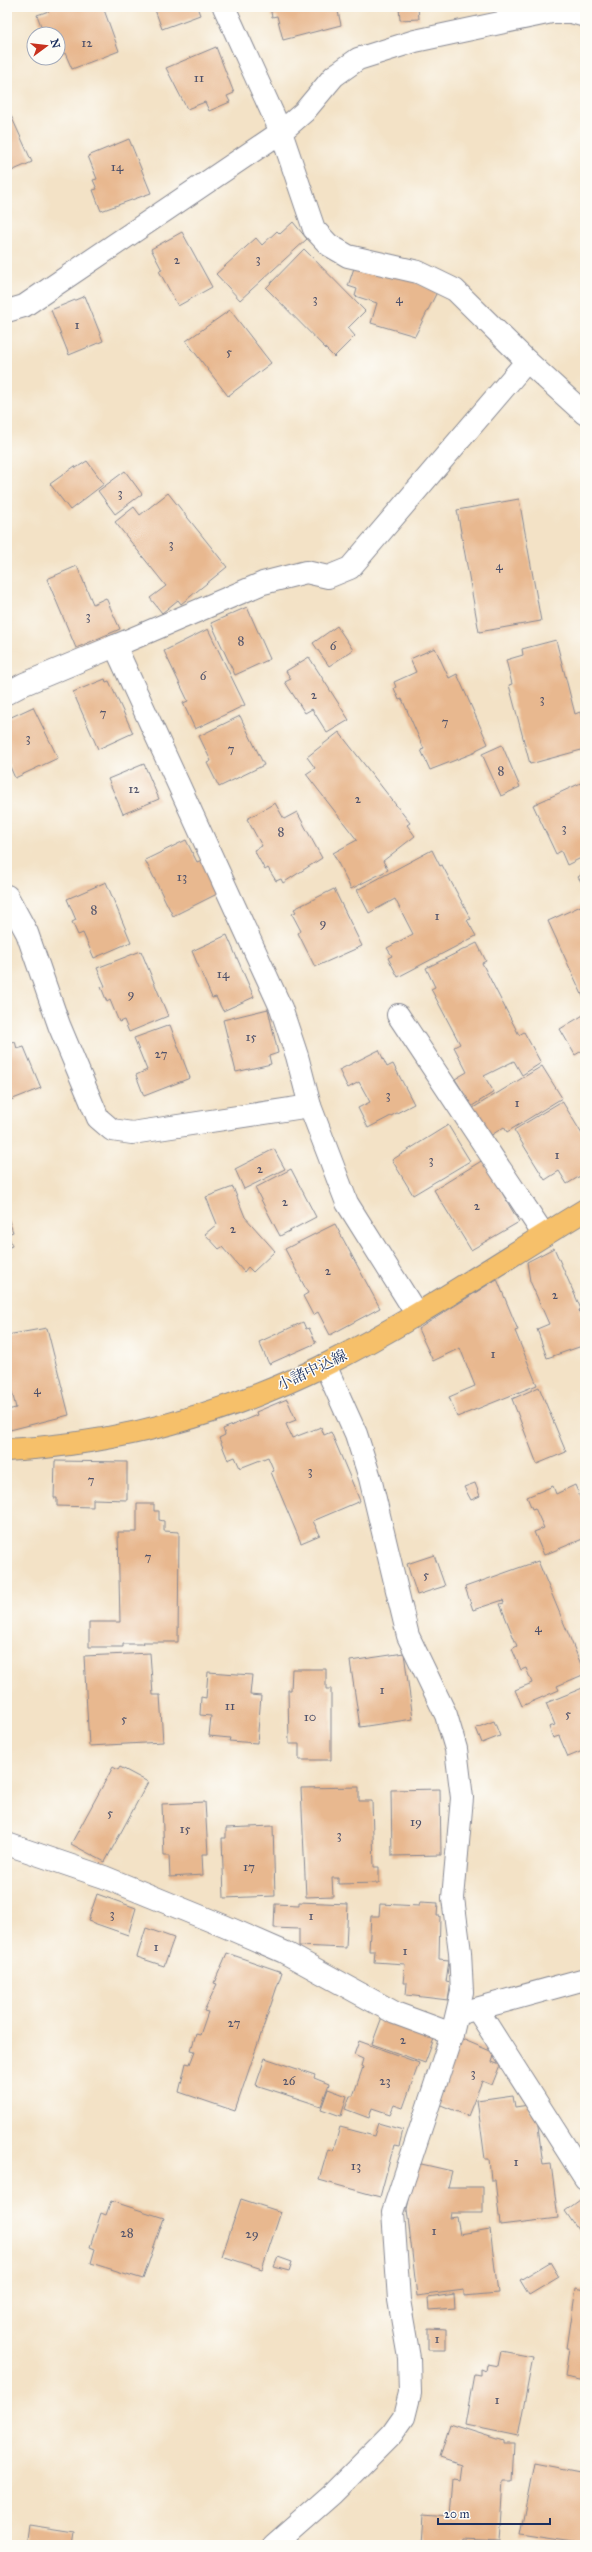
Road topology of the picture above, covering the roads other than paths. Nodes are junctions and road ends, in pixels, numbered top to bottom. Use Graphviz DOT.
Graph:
graph roads {
  1 [pos="224,7"];
  2 [pos="585,16"];
  3 [pos="281,132"];
  4 [pos="7,311"];
  5 [pos="527,361"];
  6 [pos="585,414"];
  7 [pos="115,646"];
  8 [pos="7,693"];
  9 [pos="7,896"];
  10 [pos="398,1015"];
  11 [pos="310,1106"];
  12 [pos="585,1210"];
  13 [pos="544,1235"];
  14 [pos="416,1313"];
  15 [pos="325,1365"];
  16 [pos="7,1450"];
  17 [pos="7,1844"];
  18 [pos="585,1979"];
  19 [pos="467,2011"];
  20 [pos="452,2034"];
  21 [pos="585,2178"];
  22 [pos="274,2545"];
  1 -- 3 [label="street"];
  2 -- 3 [label="street"];
  3 -- 4 [label="street"];
  3 -- 5 [label="street"];
  5 -- 6 [label="street"];
  5 -- 7 [label="street"];
  7 -- 8 [label="street"];
  7 -- 11 [label="street"];
  9 -- 11 [label="street"];
  10 -- 13 [label="street"];
  11 -- 14 [label="street"];
  12 -- 13 [label="main road, 小諸中込線"];
  13 -- 14 [label="main road, 小諸中込線"];
  14 -- 15 [label="main road, 小諸中込線"];
  15 -- 16 [label="main road, 小諸中込線"];
  15 -- 19 [label="street"];
  17 -- 20 [label="street"];
  18 -- 19 [label="street"];
  19 -- 20 [label="street"];
  19 -- 21 [label="street"];
  20 -- 22 [label="street"];
}
